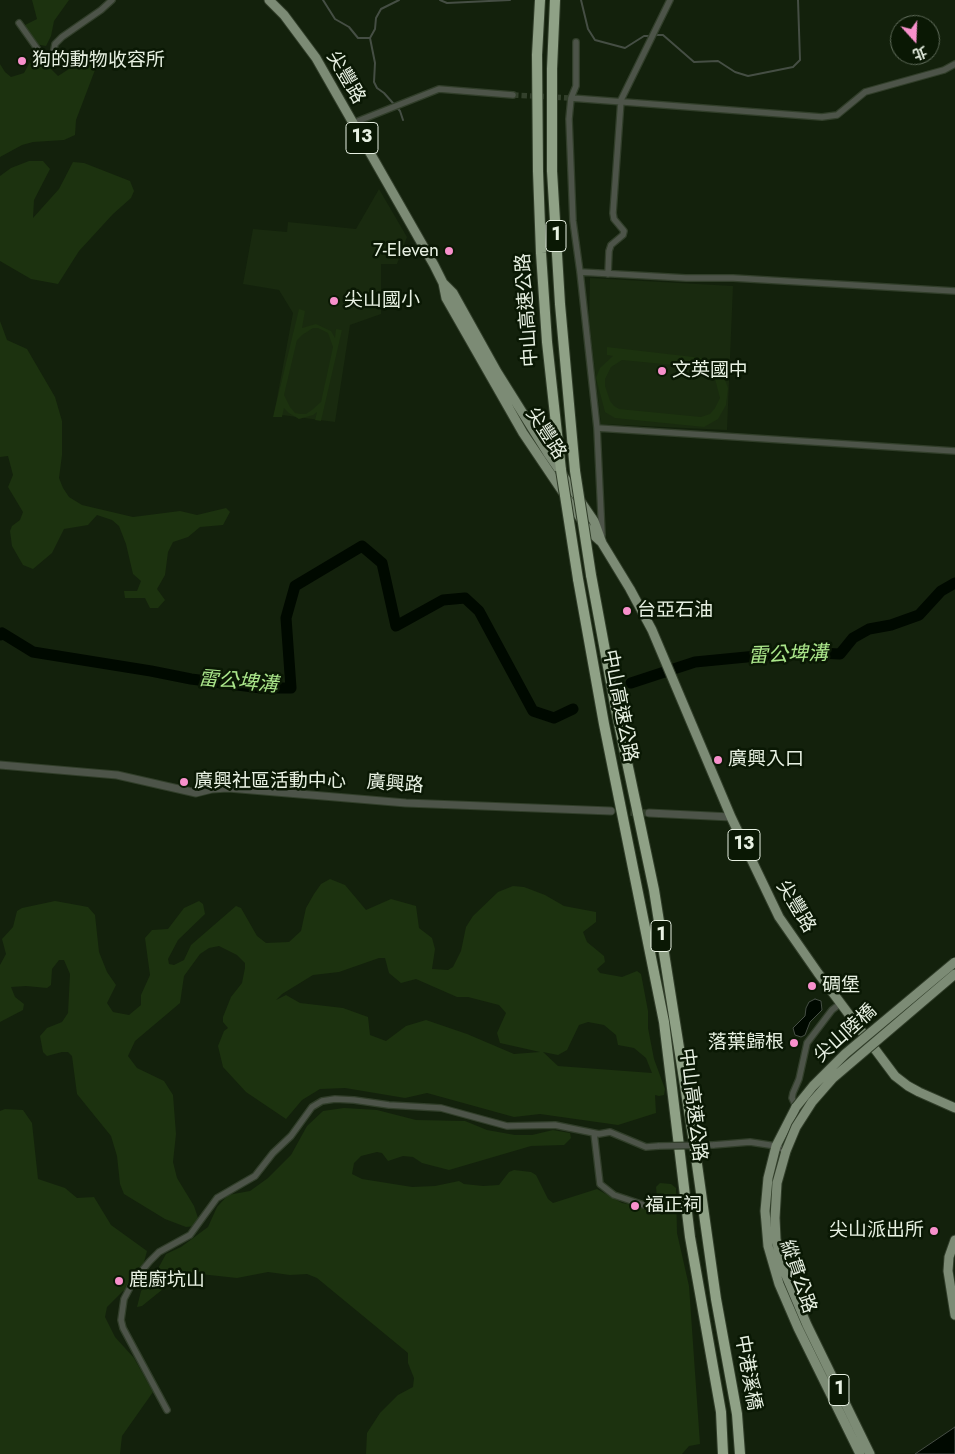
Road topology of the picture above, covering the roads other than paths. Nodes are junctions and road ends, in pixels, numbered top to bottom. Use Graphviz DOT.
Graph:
graph roads {
  1 [pos="270,0"];
  2 [pos="540,0"];
  3 [pos="555,0"];
  4 [pos="670,0"];
  5 [pos="110,1"];
  6 [pos="19,23"];
  7 [pos="576,42"];
  8 [pos="955,64"];
  9 [pos="513,95"];
  10 [pos="571,98"];
  11 [pos="620,100"];
  12 [pos="353,123"];
  13 [pos="580,272"];
  14 [pos="608,274"];
  15 [pos="955,291"];
  16 [pos="597,428"];
  17 [pos="955,451"];
  18 [pos="602,542"];
  19 [pos="0,764"];
  20 [pos="612,811"];
  21 [pos="649,813"];
  22 [pos="731,817"];
  23 [pos="955,962"];
  24 [pos="955,974"];
  25 [pos="841,1003"];
  26 [pos="796,1107"];
  27 [pos="955,1108"];
  28 [pos="594,1133"];
  29 [pos="776,1146"];
  30 [pos="786,1151"];
  31 [pos="647,1206"];
  32 [pos="955,1240"];
  33 [pos="716,1299"];
  34 [pos="955,1313"];
  35 [pos="802,1325"];
  36 [pos="167,1410"];
  37 [pos="721,1412"];
  38 [pos="723,1454"];
  39 [pos="740,1454"];
  40 [pos="860,1454"];
  41 [pos="870,1454"];
  1 -- 12 [label="main road, 尖豐路 / 13"];
  2 -- 37 [label="highway, 中山高速公路 / 1, bridge"];
  3 -- 33 [label="highway, 中山高速公路 / 1, bridge"];
  4 -- 11 [label="street"];
  5 -- 6 [label="street"];
  7 -- 10 [label="street"];
  8 -- 11 [label="street"];
  9 -- 12 [label="street"];
  10 -- 11 [label="street"];
  10 -- 13 [label="street"];
  11 -- 14 [label="street"];
  12 -- 18 [label="main road, 尖豐路 / 13"];
  13 -- 14 [label="street"];
  13 -- 16 [label="street"];
  14 -- 15 [label="street"];
  16 -- 17 [label="street"];
  16 -- 18 [label="street"];
  18 -- 22 [label="main road, 尖豐路 / 13"];
  19 -- 20 [label="street, 廣興路"];
  21 -- 22 [label="street"];
  22 -- 25 [label="main road, 尖豐路 / 13"];
  23 -- 26 [label="main road, 尖山陸橋 / 1, bridge"];
  24 -- 30 [label="main road, 尖山陸橋 / 1, bridge"];
  25 -- 26 [label="street"];
  25 -- 27 [label="main road, 尖豐路 / 13"];
  26 -- 29 [label="main road, 尖山陸橋 / 1"];
  28 -- 29 [label="street, bridge"];
  28 -- 31 [label="street"];
  28 -- 36 [label="street"];
  29 -- 30 [label="street"];
  29 -- 35 [label="main road, 縱貫公路 / 1"];
  30 -- 35 [label="main road, 縱貫公路 / 1"];
  32 -- 34 [label="main road"];
  33 -- 39 [label="highway, 中港溪橋"];
  35 -- 40 [label="main road, 1"];
  35 -- 41 [label="main road, 1"];
  37 -- 38 [label="highway, 中港溪橋 / 1"];
}
